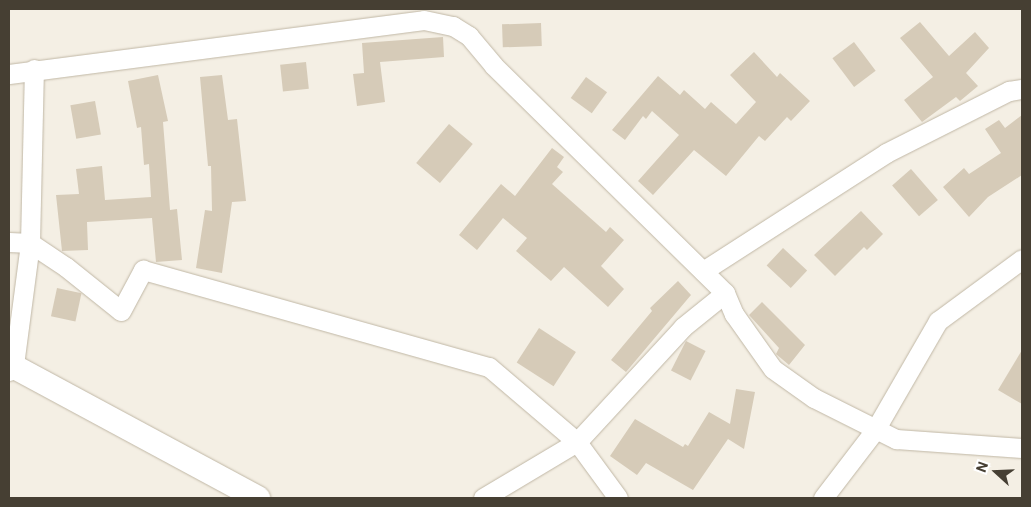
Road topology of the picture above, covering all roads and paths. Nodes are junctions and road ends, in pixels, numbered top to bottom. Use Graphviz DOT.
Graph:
graph roads {
  1 [pos="34,69"];
  2 [pos="9,74"];
  3 [pos="1022,89"];
  4 [pos="9,242"];
  5 [pos="30,243"];
  6 [pos="1022,259"];
  7 [pos="703,271"];
  8 [pos="725,293"];
  9 [pos="11,367"];
  10 [pos="874,430"];
  11 [pos="577,442"];
  12 [pos="1022,448"];
  13 [pos="258,498"];
  14 [pos="483,498"];
  15 [pos="618,498"];
  16 [pos="823,498"];
  1 -- 2 [label="street"];
  1 -- 5 [label="street"];
  1 -- 7 [label="street"];
  3 -- 7 [label="street"];
  4 -- 5 [label="street"];
  5 -- 9 [label="street"];
  5 -- 11 [label="street"];
  6 -- 10 [label="street"];
  7 -- 8 [label="street"];
  8 -- 10 [label="street"];
  8 -- 11 [label="street"];
  9 -- 13 [label="street"];
  10 -- 12 [label="street"];
  10 -- 16 [label="street"];
  11 -- 14 [label="street"];
  11 -- 15 [label="street"];
}
